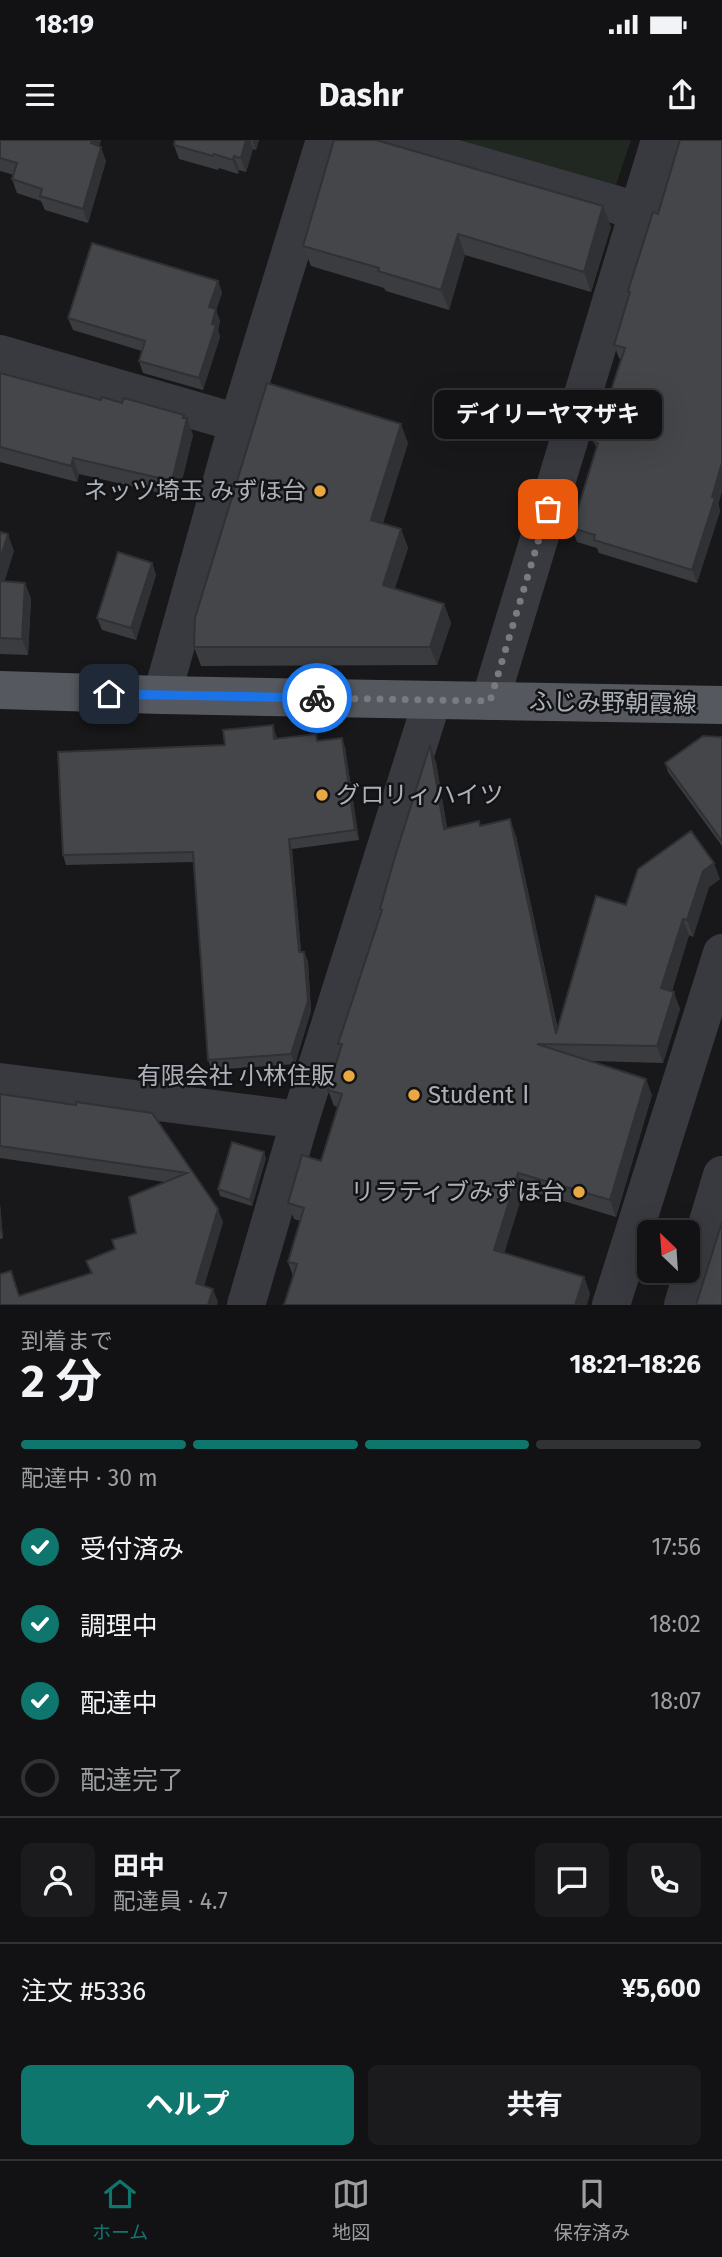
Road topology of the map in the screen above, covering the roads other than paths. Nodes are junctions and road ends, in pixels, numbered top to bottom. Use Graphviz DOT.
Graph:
graph roads {
  1 [pos="325,140"];
  2 [pos="390,140"];
  3 [pos="660,140"];
  4 [pos="638,211"];
  5 [pos="0,354"];
  6 [pos="238,423"];
  7 [pos="0,690"];
  8 [pos="162,695"];
  9 [pos="432,701"];
  10 [pos="490,701"];
  11 [pos="722,705"];
  12 [pos="722,953"];
  13 [pos="0,1082"];
  14 [pos="300,1120"];
  15 [pos="722,1175"];
  16 [pos="246,1305"];
  17 [pos="611,1305"];
  18 [pos="683,1305"];
  1 -- 6 [label="street"];
  2 -- 4 [label="street"];
  3 -- 4 [label="street"];
  4 -- 10 [label="street"];
  5 -- 6 [label="street"];
  6 -- 8 [label="street"];
  7 -- 8 [label="main road, ふじみ野朝霞線"];
  8 -- 9 [label="main road, ふじみ野朝霞線"];
  9 -- 10 [label="main road, ふじみ野朝霞線"];
  9 -- 14 [label="street"];
  10 -- 11 [label="main road, ふじみ野朝霞線"];
  12 -- 17 [label="street"];
  13 -- 14 [label="street"];
  14 -- 16 [label="street"];
  15 -- 18 [label="street"];
}
